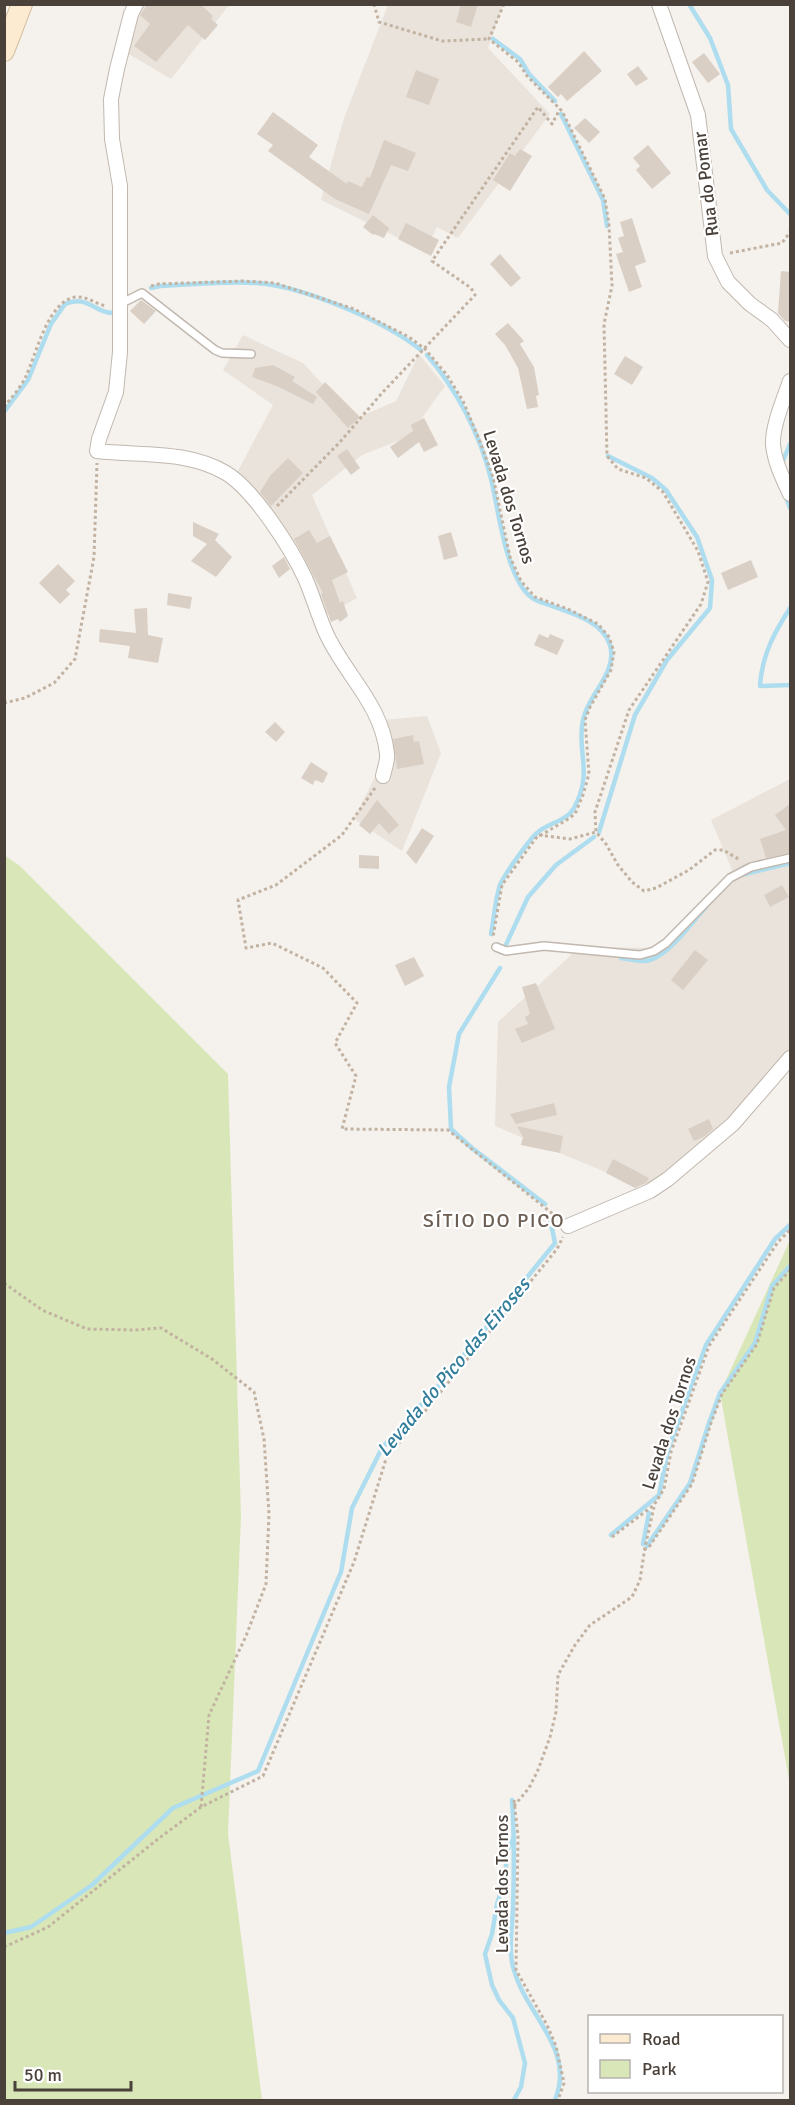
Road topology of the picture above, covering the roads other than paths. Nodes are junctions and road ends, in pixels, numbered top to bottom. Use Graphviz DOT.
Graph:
graph roads {
  1 [pos="22,4"];
  2 [pos="136,4"];
  3 [pos="659,4"];
  4 [pos="4,51"];
  5 [pos="120,304"];
  6 [pos="790,340"];
  7 [pos="251,354"];
  8 [pos="790,381"];
  9 [pos="790,494"];
  10 [pos="383,776"];
  11 [pos="790,858"];
  12 [pos="496,947"];
  13 [pos="790,1059"];
  14 [pos="568,1227"];
  1 -- 4 [label="main road"];
  2 -- 5 [label="street"];
  3 -- 6 [label="street, Rua do Pomar"];
  5 -- 7 [label="lane"];
  5 -- 10 [label="street"];
  8 -- 9 [label="street"];
  11 -- 12 [label="lane"];
  13 -- 14 [label="street"];
}
